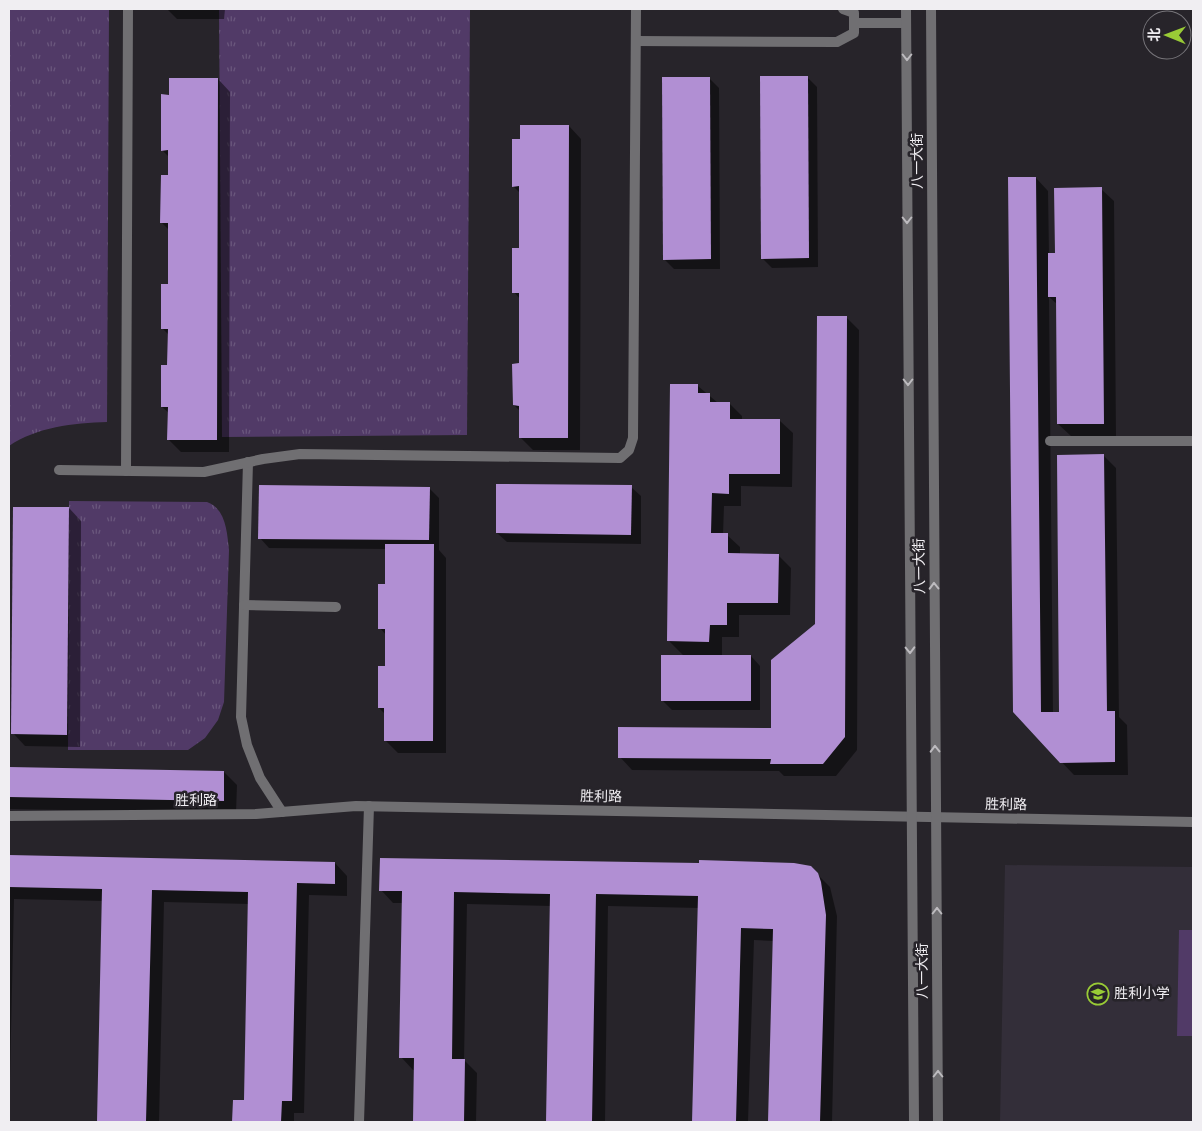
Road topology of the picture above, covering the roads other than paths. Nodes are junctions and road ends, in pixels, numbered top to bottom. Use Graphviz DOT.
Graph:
graph roads {
  1 [pos="128,9"];
  2 [pos="636,9"];
  3 [pos="843,9"];
  4 [pos="906,9"];
  5 [pos="931,9"];
  6 [pos="854,23"];
  7 [pos="906,23"];
  8 [pos="636,41"];
  9 [pos="1050,440"];
  10 [pos="1193,441"];
  11 [pos="248,462"];
  12 [pos="59,470"];
  13 [pos="126,471"];
  14 [pos="244,605"];
  15 [pos="336,607"];
  16 [pos="369,806"];
  17 [pos="282,812"];
  18 [pos="9,816"];
  19 [pos="911,817"];
  20 [pos="936,818"];
  21 [pos="1193,822"];
  22 [pos="359,1122"];
  23 [pos="914,1122"];
  24 [pos="938,1122"];
  1 -- 13 [label="street"];
  2 -- 8 [label="street"];
  3 -- 6 [label="street"];
  4 -- 7 [label="street, 八一大街"];
  20 -- 5 [label="street, 八一大街, one-way"];
  6 -- 7 [label="street"];
  6 -- 8 [label="street"];
  7 -- 19 [label="street, 八一大街, one-way"];
  8 -- 11 [label="street"];
  9 -- 10 [label="street"];
  11 -- 13 [label="street"];
  11 -- 14 [label="street"];
  12 -- 13 [label="street"];
  14 -- 15 [label="street"];
  14 -- 17 [label="street"];
  16 -- 17 [label="street, 胜利路"];
  16 -- 19 [label="street, 胜利路"];
  16 -- 22 [label="street"];
  17 -- 18 [label="street, 胜利路"];
  19 -- 20 [label="street, 胜利路"];
  19 -- 23 [label="street, 八一大街"];
  20 -- 21 [label="street, 胜利路"];
  24 -- 20 [label="street, 八一大街, one-way"];
}
